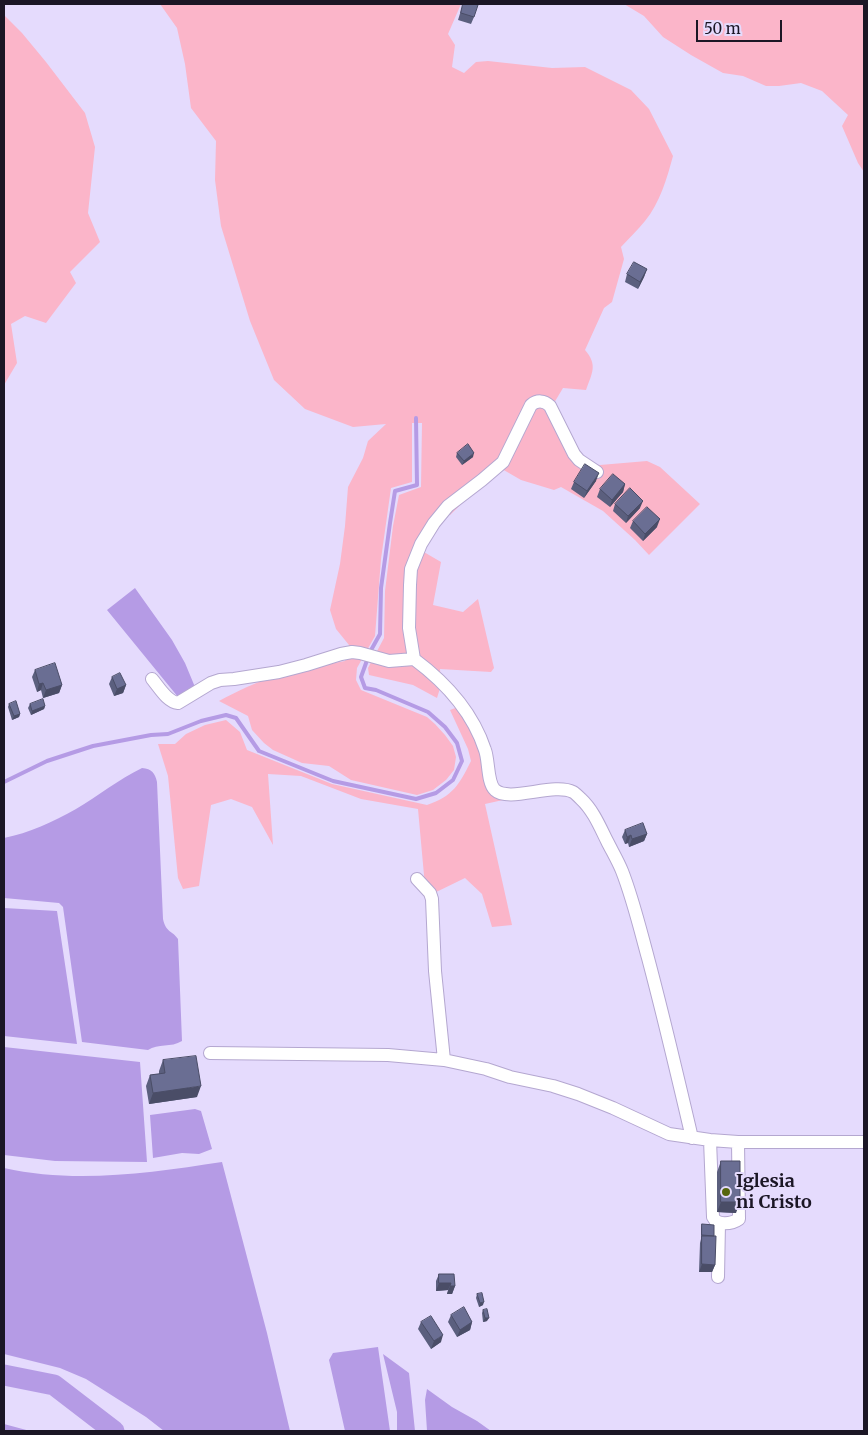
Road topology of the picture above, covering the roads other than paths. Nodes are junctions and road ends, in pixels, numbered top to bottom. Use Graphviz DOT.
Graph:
graph roads {
  1 [pos="596,472"];
  2 [pos="414,658"];
  3 [pos="152,679"];
  4 [pos="417,879"];
  5 [pos="210,1053"];
  6 [pos="444,1060"];
  7 [pos="692,1138"];
  8 [pos="710,1140"];
  9 [pos="738,1142"];
  10 [pos="864,1142"];
  11 [pos="719,1224"];
  12 [pos="718,1277"];
  1 -- 2 [label="street"];
  2 -- 3 [label="street"];
  2 -- 7 [label="street"];
  4 -- 6 [label="street"];
  5 -- 6 [label="street"];
  6 -- 7 [label="street"];
  7 -- 8 [label="street"];
  8 -- 9 [label="street"];
  8 -- 11 [label="street"];
  9 -- 10 [label="street"];
  9 -- 11 [label="street"];
  11 -- 12 [label="street"];
}
